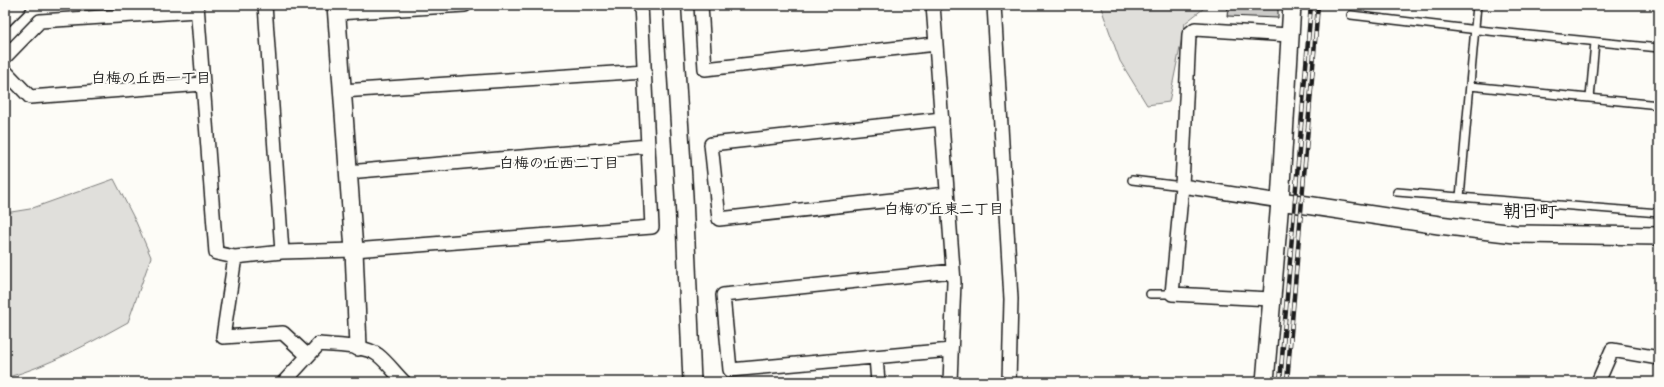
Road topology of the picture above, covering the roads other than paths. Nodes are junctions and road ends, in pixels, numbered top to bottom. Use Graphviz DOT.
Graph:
graph roads {
  1 [pos="20,5"];
  2 [pos="265,5"];
  3 [pos="465,5"];
  4 [pos="641,5"];
  5 [pos="672,5"];
  6 [pos="701,5"];
  7 [pos="933,5"];
  8 [pos="994,5"];
  9 [pos="1292,5"];
  10 [pos="1477,5"];
  11 [pos="197,8"];
  12 [pos="388,8"];
  13 [pos="336,9"];
  14 [pos="1351,15"];
  15 [pos="5,20"];
  16 [pos="1475,30"];
  17 [pos="1289,35"];
  18 [pos="1595,42"];
  19 [pos="936,44"];
  20 [pos="1659,48"];
  21 [pos="5,57"];
  22 [pos="5,71"];
  23 [pos="645,71"];
  24 [pos="203,84"];
  25 [pos="1470,86"];
  26 [pos="342,92"];
  27 [pos="1590,98"];
  28 [pos="1659,105"];
  29 [pos="942,119"];
  30 [pos="648,146"];
  31 [pos="348,172"];
  32 [pos="1132,180"];
  33 [pos="1182,186"];
  34 [pos="1397,192"];
  35 [pos="947,194"];
  36 [pos="1460,197"];
  37 [pos="1280,201"];
  38 [pos="1659,213"];
  39 [pos="1659,236"];
  40 [pos="354,250"];
  41 [pos="282,252"];
  42 [pos="235,257"];
  43 [pos="953,271"];
  44 [pos="1150,294"];
  45 [pos="1172,294"];
  46 [pos="1271,299"];
  47 [pos="358,347"];
  48 [pos="951,350"];
  49 [pos="308,356"];
  50 [pos="876,357"];
  51 [pos="1659,358"];
  52 [pos="284,382"];
  53 [pos="404,382"];
  54 [pos="692,382"];
  55 [pos="878,382"];
  56 [pos="950,382"];
  57 [pos="1009,382"];
  58 [pos="1264,382"];
  59 [pos="1598,382"];
  1 -- 15 [label="street"];
  2 -- 41 [label="street"];
  3 -- 12 [label="street"];
  4 -- 23 [label="street"];
  5 -- 54 [label="street"];
  6 -- 19 [label="street"];
  7 -- 19 [label="street"];
  8 -- 57 [label="street"];
  9 -- 17 [label="street"];
  10 -- 16 [label="lane"];
  11 -- 21 [label="street"];
  11 -- 24 [label="street"];
  12 -- 13 [label="street"];
  13 -- 26 [label="street"];
  14 -- 16 [label="lane"];
  16 -- 18 [label="lane"];
  16 -- 25 [label="lane"];
  17 -- 33 [label="street"];
  17 -- 37 [label="street"];
  18 -- 20 [label="lane"];
  18 -- 27 [label="lane"];
  19 -- 29 [label="street"];
  22 -- 24 [label="street"];
  23 -- 26 [label="street"];
  23 -- 30 [label="street"];
  24 -- 42 [label="street"];
  25 -- 27 [label="lane"];
  25 -- 36 [label="lane"];
  26 -- 31 [label="street"];
  27 -- 28 [label="lane"];
  29 -- 35 [label="street"];
  29 -- 35 [label="street"];
  30 -- 31 [label="street"];
  30 -- 40 [label="street"];
  31 -- 40 [label="street"];
  32 -- 33 [label="lane"];
  33 -- 37 [label="street"];
  33 -- 45 [label="street"];
  34 -- 36 [label="lane"];
  35 -- 43 [label="street"];
  36 -- 38 [label="lane"];
  37 -- 39 [label="street"];
  37 -- 46 [label="street"];
  40 -- 41 [label="street"];
  40 -- 47 [label="street"];
  41 -- 42 [label="street"];
  42 -- 49 [label="street"];
  43 -- 48 [label="street"];
  43 -- 50 [label="street"];
  44 -- 45 [label="lane"];
  45 -- 46 [label="street"];
  46 -- 58 [label="street"];
  47 -- 49 [label="street"];
  47 -- 53 [label="street"];
  48 -- 50 [label="street"];
  48 -- 56 [label="street"];
  49 -- 52 [label="street"];
  50 -- 55 [label="street"];
  51 -- 59 [label="street"];
}
